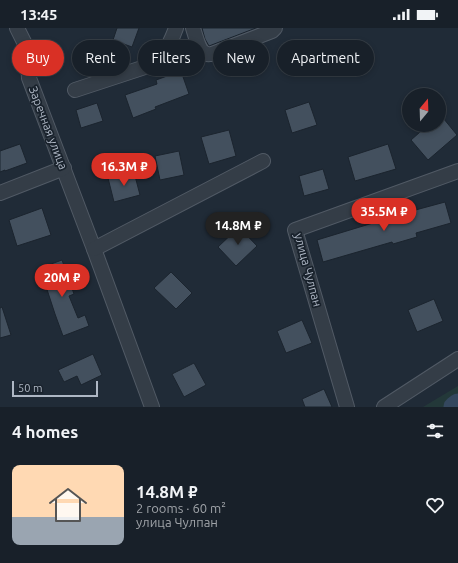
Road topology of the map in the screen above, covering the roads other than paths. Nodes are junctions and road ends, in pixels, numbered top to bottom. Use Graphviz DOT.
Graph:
graph roads {
  1 [pos="17,28"];
  2 [pos="176,28"];
  3 [pos="193,28"];
  4 [pos="275,28"];
  5 [pos="75,90"];
  6 [pos="263,161"];
  7 [pos="64,168"];
  8 [pos="458,171"];
  9 [pos="0,193"];
  10 [pos="94,249"];
  11 [pos="458,359"];
  12 [pos="152,407"];
  13 [pos="347,407"];
  14 [pos="384,407"];
  1 -- 7 [label="street, Заречная улица"];
  2 -- 5 [label="street"];
  3 -- 4 [label="street"];
  6 -- 10 [label="street"];
  7 -- 9 [label="street"];
  7 -- 10 [label="street, Заречная улица"];
  8 -- 13 [label="street, улица Чулпан"];
  10 -- 12 [label="street, Заречная улица"];
  11 -- 14 [label="street"];
}
